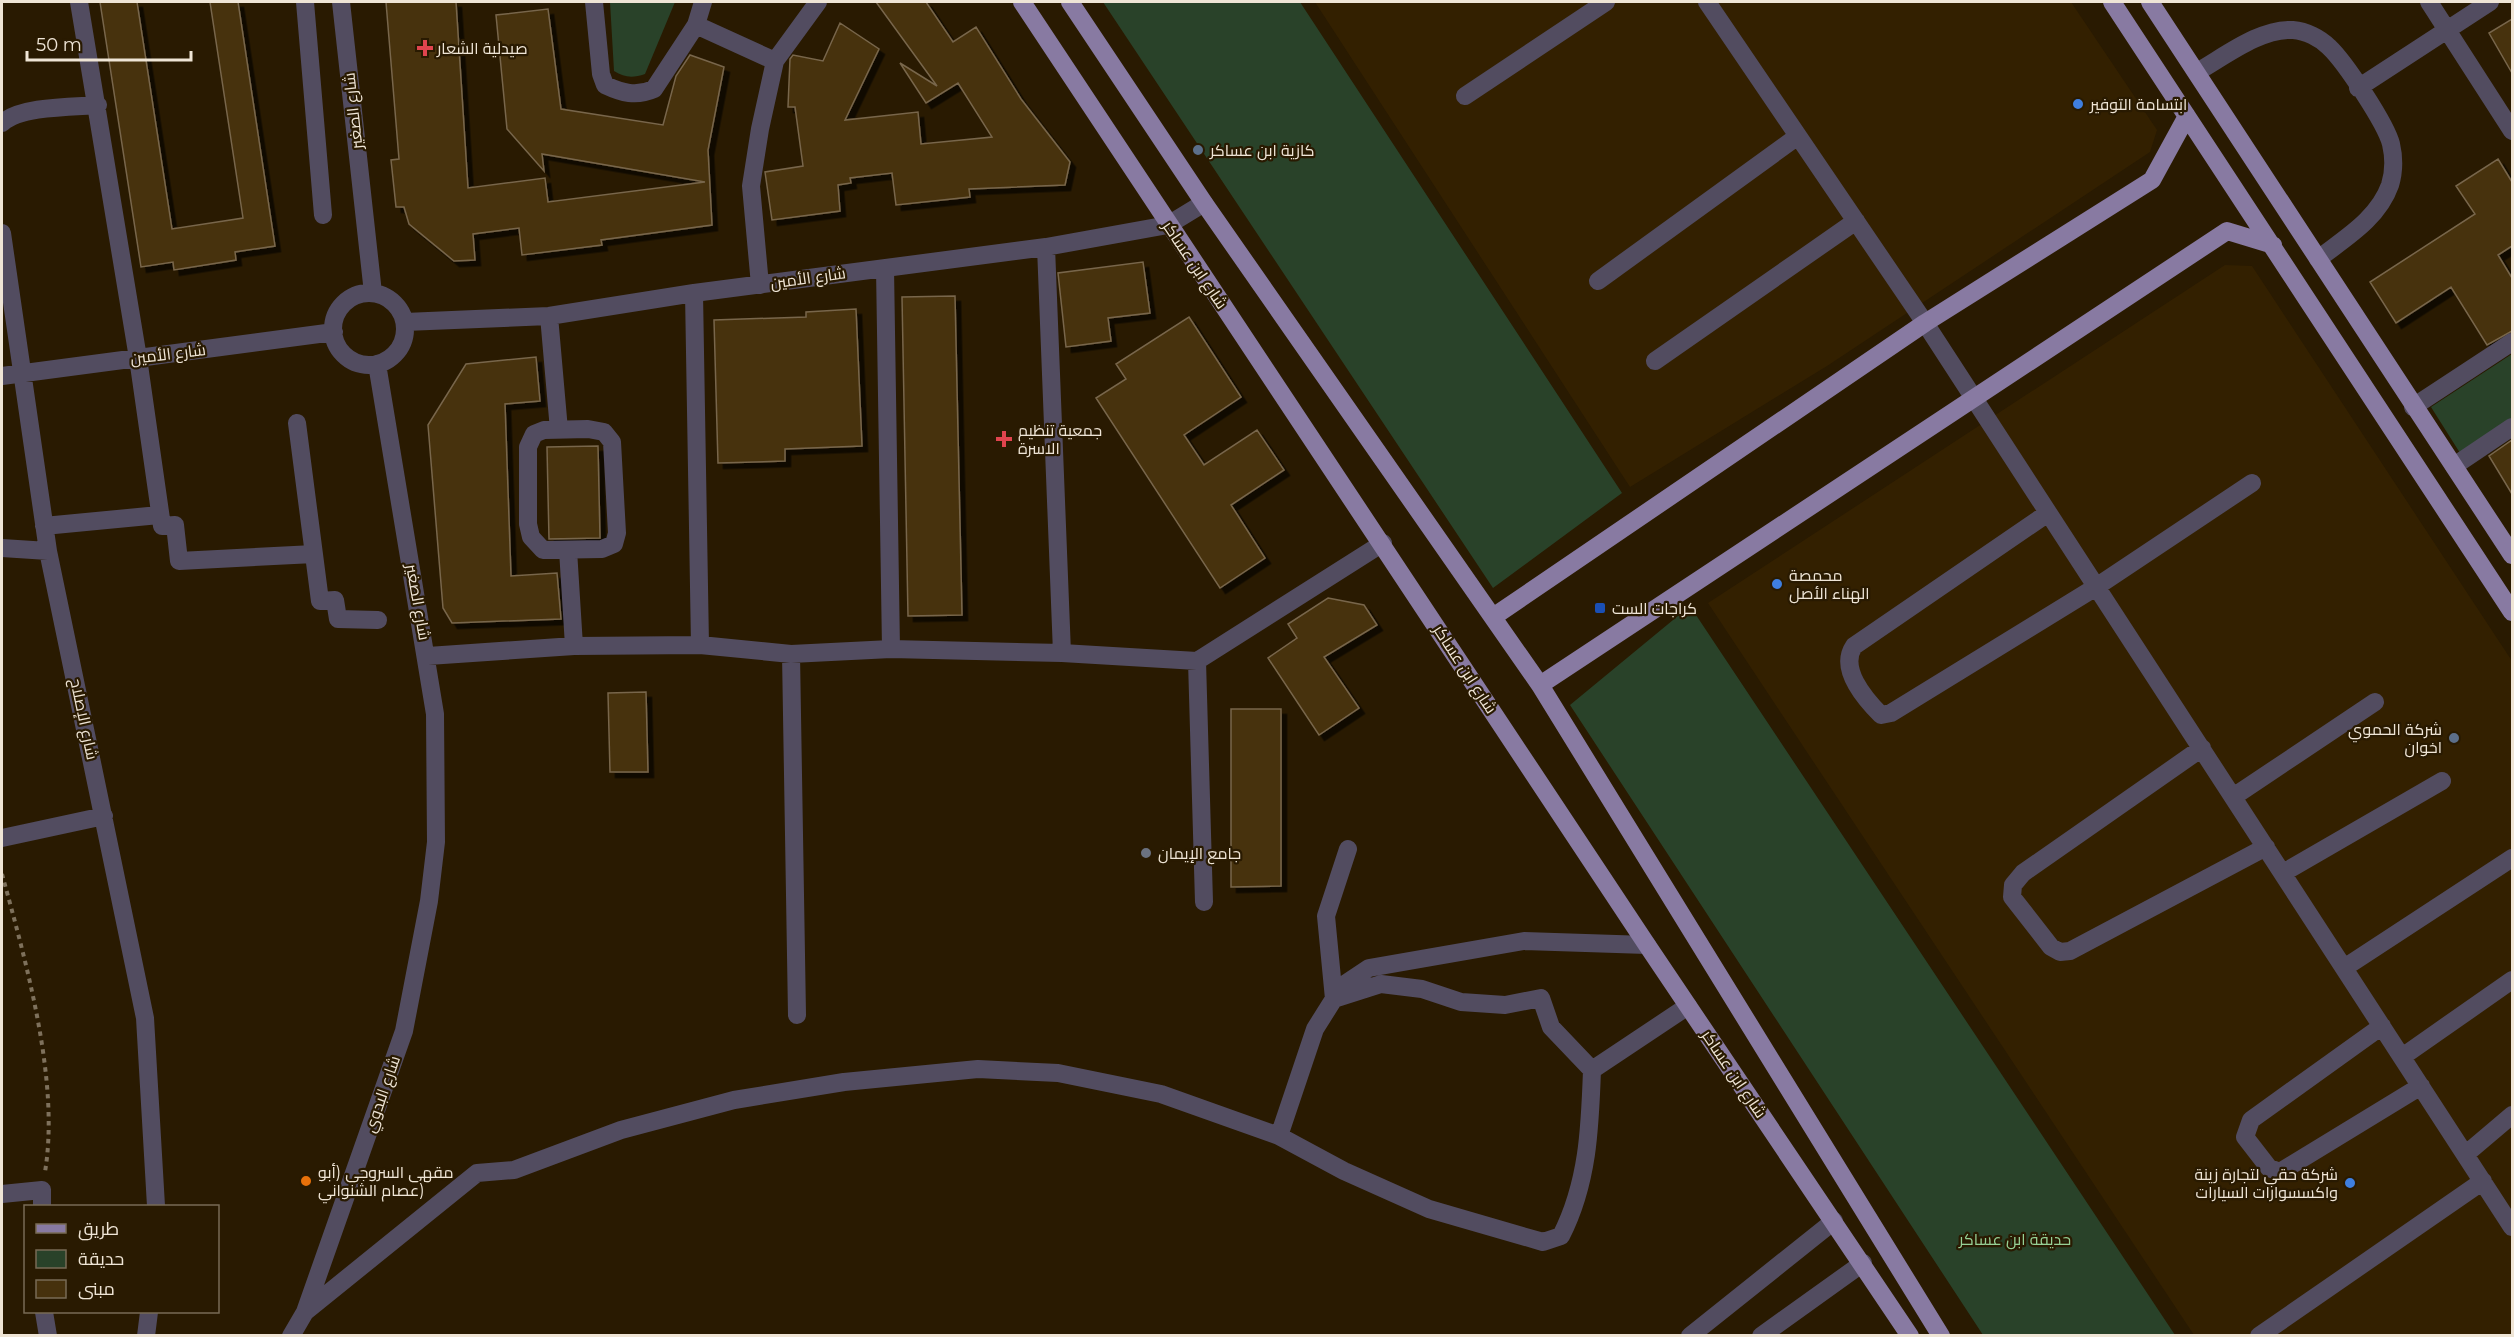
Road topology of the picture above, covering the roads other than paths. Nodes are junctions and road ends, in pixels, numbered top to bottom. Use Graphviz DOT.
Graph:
graph roads {
  1 [pos="80,2"];
  2 [pos="304,2"];
  3 [pos="341,2"];
  4 [pos="594,2"];
  5 [pos="703,2"];
  6 [pos="818,2"];
  7 [pos="1022,2"];
  8 [pos="1070,2"];
  9 [pos="1606,2"];
  10 [pos="1707,2"];
  11 [pos="2112,2"];
  12 [pos="2150,2"];
  13 [pos="2429,2"];
  14 [pos="2490,2"];
  15 [pos="696,25"];
  16 [pos="2448,30"];
  17 [pos="775,61"];
  18 [pos="2197,72"];
  19 [pos="2358,88"];
  20 [pos="1465,96"];
  21 [pos="98,105"];
  22 [pos="2187,116"];
  23 [pos="2,123"];
  24 [pos="2512,131"];
  25 [pos="1798,136"];
  26 [pos="1204,203"];
  27 [pos="323,215"];
  28 [pos="1856,221"];
  29 [pos="1168,225"];
  30 [pos="2,233"];
  31 [pos="2273,245"];
  32 [pos="1046,247"];
  33 [pos="2318,259"];
  34 [pos="885,268"];
  35 [pos="1598,281"];
  36 [pos="760,285"];
  37 [pos="373,293"];
  38 [pos="694,293"];
  39 [pos="549,316"];
  40 [pos="405,322"];
  41 [pos="1925,323"];
  42 [pos="334,332"];
  43 [pos="2512,342"];
  44 [pos="138,358"];
  45 [pos="1655,361"];
  46 [pos="377,364"];
  47 [pos="21,373"];
  48 [pos="2,376"];
  49 [pos="1974,398"];
  50 [pos="2413,407"];
  51 [pos="297,423"];
  52 [pos="2512,427"];
  53 [pos="559,430"];
  54 [pos="2454,466"];
  55 [pos="2252,483"];
  56 [pos="2048,513"];
  57 [pos="159,515"];
  58 [pos="44,526"];
  59 [pos="1383,543"];
  60 [pos="2,548"];
  61 [pos="568,550"];
  62 [pos="48,551"];
  63 [pos="314,554"];
  64 [pos="2512,555"];
  65 [pos="2096,586"];
  66 [pos="2512,612"];
  67 [pos="1493,617"];
  68 [pos="378,620"];
  69 [pos="700,645"];
  70 [pos="574,646"];
  71 [pos="891,649"];
  72 [pos="1062,653"];
  73 [pos="791,654"];
  74 [pos="428,656"];
  75 [pos="1197,661"];
  76 [pos="1540,685"];
  77 [pos="2375,702"];
  78 [pos="2202,748"];
  79 [pos="2442,781"];
  80 [pos="2233,797"];
  81 [pos="104,816"];
  82 [pos="2,838"];
  83 [pos="436,842"];
  84 [pos="2266,847"];
  85 [pos="1348,849"];
  86 [pos="2512,858"];
  87 [pos="2283,873"];
  88 [pos="1204,902"];
  89 [pos="1647,945"];
  90 [pos="2344,968"];
  91 [pos="2512,980"];
  92 [pos="1334,999"];
  93 [pos="1688,1006"];
  94 [pos="797,1016"];
  95 [pos="2382,1026"];
  96 [pos="2402,1057"];
  97 [pos="1592,1070"];
  98 [pos="2421,1086"];
  99 [pos="2512,1115"];
  100 [pos="1280,1136"];
  101 [pos="2466,1154"];
  102 [pos="2483,1181"];
  103 [pos="2,1194"];
  104 [pos="42,1198"];
  105 [pos="156,1205"];
  106 [pos="1834,1221"];
  107 [pos="2512,1227"];
  108 [pos="1863,1263"];
  109 [pos="305,1312"];
  110 [pos="44,1313"];
  111 [pos="149,1313"];
  112 [pos="48,1335"];
  113 [pos="147,1335"];
  114 [pos="291,1335"];
  115 [pos="1690,1335"];
  116 [pos="1761,1335"];
  117 [pos="1910,1335"];
  118 [pos="1941,1335"];
  119 [pos="2259,1335"];
  1 -- 21 [label="street"];
  2 -- 27 [label="street"];
  3 -- 37 [label="street, شارع الصغير"];
  4 -- 15 [label="street"];
  5 -- 15 [label="street"];
  6 -- 17 [label="street"];
  7 -- 29 [label="main road, شارع ابن عساكر"];
  8 -- 26 [label="main road"];
  9 -- 20 [label="street"];
  10 -- 25 [label="street"];
  11 -- 22 [label="main road"];
  12 -- 18 [label="main road"];
  13 -- 16 [label="street"];
  14 -- 16 [label="street"];
  15 -- 17 [label="street"];
  16 -- 19 [label="street"];
  16 -- 24 [label="street"];
  17 -- 36 [label="street"];
  18 -- 19 [label="street"];
  18 -- 33 [label="main road"];
  19 -- 33 [label="street"];
  21 -- 23 [label="street"];
  21 -- 44 [label="street"];
  22 -- 31 [label="main road"];
  22 -- 41 [label="main road"];
  25 -- 28 [label="street"];
  25 -- 35 [label="street"];
  26 -- 29 [label="street, شارع الأمين"];
  26 -- 67 [label="main road"];
  28 -- 41 [label="street"];
  28 -- 45 [label="street"];
  29 -- 32 [label="street, شارع الأمين"];
  29 -- 59 [label="main road, شارع ابن عساكر"];
  30 -- 47 [label="street, شارع الإصلاح"];
  31 -- 49 [label="main road"];
  31 -- 66 [label="main road"];
  32 -- 34 [label="street, شارع الأمين"];
  32 -- 72 [label="street"];
  33 -- 50 [label="main road"];
  34 -- 36 [label="street, شارع الأمين"];
  34 -- 71 [label="street"];
  36 -- 38 [label="street, شارع الأمين"];
  37 -- 40 [label="street"];
  37 -- 42 [label="street"];
  38 -- 39 [label="street, شارع الأمين"];
  38 -- 69 [label="street"];
  39 -- 40 [label="street, شارع الأمين"];
  39 -- 53 [label="street"];
  40 -- 46 [label="street"];
  41 -- 49 [label="street"];
  41 -- 67 [label="main road"];
  42 -- 44 [label="street, شارع الأمين"];
  42 -- 46 [label="street"];
  43 -- 50 [label="street"];
  44 -- 47 [label="street, شارع الأمين"];
  44 -- 57 [label="street"];
  46 -- 74 [label="street, شارع الصغير"];
  47 -- 48 [label="street, شارع الأمين"];
  47 -- 58 [label="street, شارع الإصلاح"];
  49 -- 56 [label="street"];
  49 -- 76 [label="main road"];
  50 -- 54 [label="main road"];
  51 -- 63 [label="street"];
  52 -- 54 [label="street"];
  53 -- 61 [label="street"];
  53 -- 61 [label="street"];
  54 -- 64 [label="main road"];
  55 -- 65 [label="street"];
  56 -- 65 [label="street"];
  56 -- 65 [label="street"];
  57 -- 58 [label="street"];
  57 -- 63 [label="street"];
  58 -- 62 [label="street, شارع الإصلاح"];
  59 -- 75 [label="street"];
  59 -- 89 [label="main road, شارع ابن عساكر"];
  60 -- 62 [label="street"];
  61 -- 70 [label="street"];
  62 -- 81 [label="street, شارع الإصلاح"];
  63 -- 68 [label="street"];
  65 -- 78 [label="street"];
  67 -- 76 [label="main road"];
  69 -- 70 [label="street"];
  69 -- 73 [label="street"];
  70 -- 74 [label="street"];
  71 -- 72 [label="street"];
  71 -- 73 [label="street"];
  72 -- 75 [label="street"];
  73 -- 94 [label="street"];
  74 -- 83 [label="street, شارع الصغير"];
  75 -- 88 [label="street"];
  76 -- 118 [label="main road"];
  77 -- 80 [label="street"];
  78 -- 80 [label="street"];
  78 -- 84 [label="street"];
  79 -- 87 [label="street"];
  80 -- 84 [label="street"];
  81 -- 82 [label="street"];
  81 -- 105 [label="street, شارع الإصلاح"];
  83 -- 109 [label="street, شارع البدوي"];
  84 -- 87 [label="street"];
  85 -- 92 [label="street"];
  86 -- 90 [label="street"];
  87 -- 90 [label="street"];
  89 -- 92 [label="street"];
  89 -- 93 [label="main road, شارع ابن عساكر"];
  90 -- 95 [label="street"];
  91 -- 96 [label="street"];
  92 -- 97 [label="street"];
  92 -- 100 [label="street"];
  93 -- 97 [label="street"];
  93 -- 106 [label="main road, شارع ابن عساكر"];
  95 -- 96 [label="street"];
  95 -- 98 [label="street"];
  96 -- 98 [label="street"];
  97 -- 100 [label="street"];
  98 -- 101 [label="street"];
  99 -- 101 [label="street"];
  100 -- 109 [label="street"];
  101 -- 102 [label="street"];
  102 -- 107 [label="street"];
  102 -- 119 [label="street"];
  103 -- 104 [label="street"];
  106 -- 108 [label="main road, شارع ابن عساكر"];
  106 -- 115 [label="street"];
  108 -- 116 [label="street"];
  108 -- 117 [label="main road, شارع ابن عساكر"];
  109 -- 114 [label="street, شارع البدوي"];
  110 -- 112 [label="street"];
  111 -- 113 [label="street"];
}
